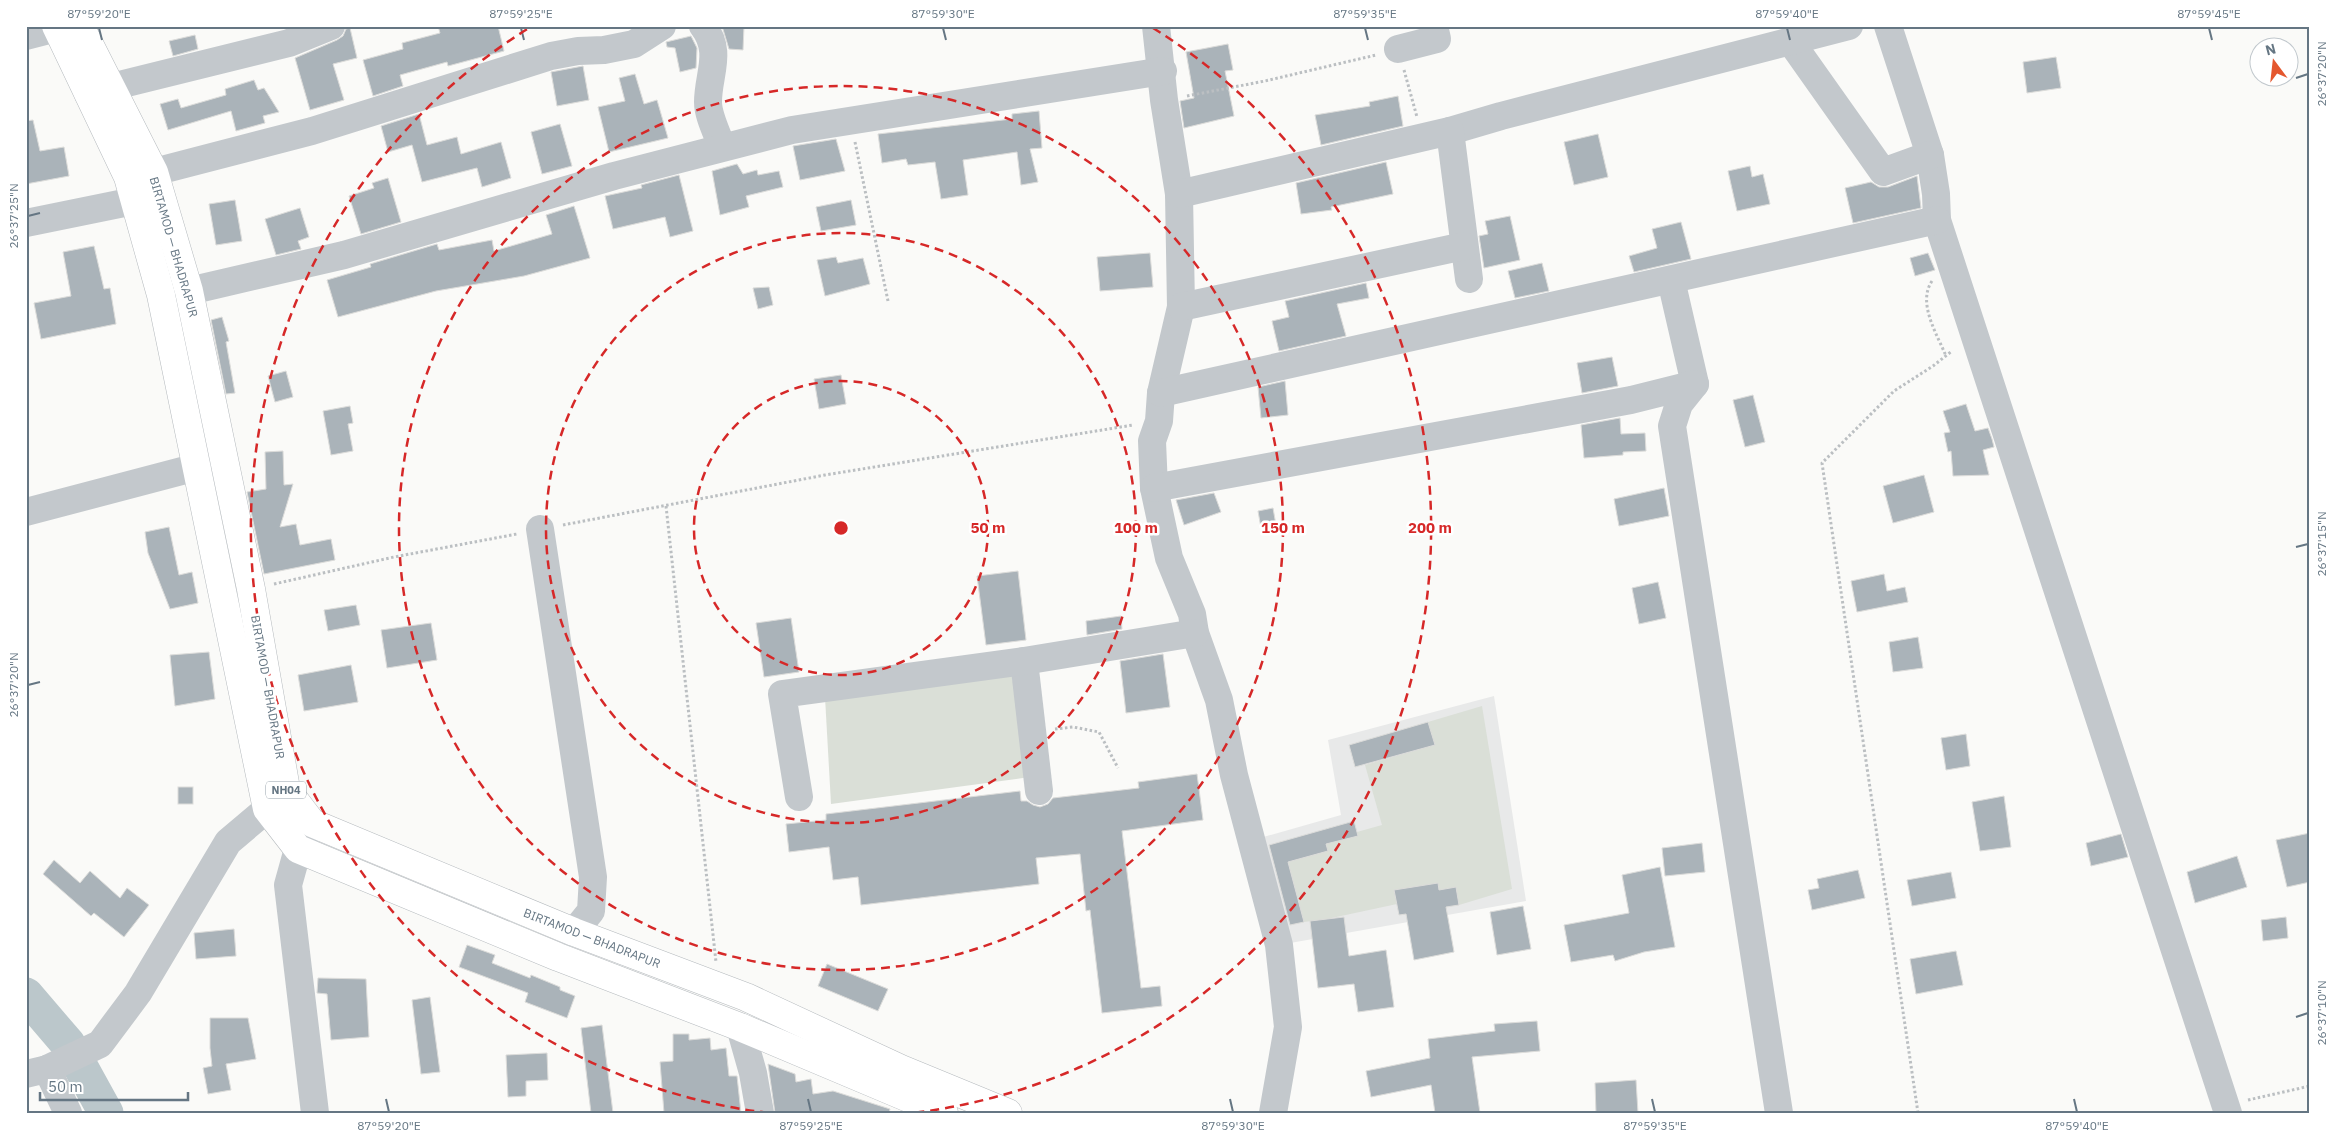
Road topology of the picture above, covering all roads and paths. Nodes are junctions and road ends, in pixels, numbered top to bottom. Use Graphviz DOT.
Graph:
graph roads {
  1 [pos="331,26"];
  2 [pos="662,26"];
  3 [pos="704,26"];
  4 [pos="1156,26"];
  5 [pos="1434,26"];
  6 [pos="1849,26"];
  7 [pos="1888,26"];
  8 [pos="64,27"];
  9 [pos="26,36"];
  10 [pos="1791,42"];
  11 [pos="1398,49"];
  12 [pos="1163,71"];
  13 [pos="99,91"];
  14 [pos="1164,100"];
  15 [pos="851,122"];
  16 [pos="1450,131"];
  17 [pos="1423,139"];
  18 [pos="722,147"];
  19 [pos="1930,155"];
  20 [pos="154,172"];
  21 [pos="1179,194"];
  22 [pos="134,201"];
  23 [pos="1938,220"];
  24 [pos="26,223"];
  25 [pos="1464,246"];
  26 [pos="182,265"];
  27 [pos="1952,265"];
  28 [pos="154,274"];
  29 [pos="1469,279"];
  30 [pos="1671,280"];
  31 [pos="190,291"];
  32 [pos="888,301"];
  33 [pos="1181,307"];
  34 [pos="1952,351"];
  35 [pos="1946,356"];
  36 [pos="1695,384"];
  37 [pos="1161,393"];
  38 [pos="1159,421"];
  39 [pos="197,467"];
  40 [pos="1154,488"];
  41 [pos="666,506"];
  42 [pos="26,512"];
  43 [pos="540,529"];
  44 [pos="251,589"];
  45 [pos="1195,633"];
  46 [pos="1024,661"];
  47 [pos="1032,732"];
  48 [pos="1118,768"];
  49 [pos="286,790"];
  50 [pos="1039,792"];
  51 [pos="799,797"];
  52 [pos="267,809"];
  53 [pos="312,823"];
  54 [pos="298,849"];
  55 [pos="574,932"];
  56 [pos="716,963"];
  57 [pos="740,1027"];
  58 [pos="44,1069"];
  59 [pos="895,1079"];
  60 [pos="2310,1086"];
  61 [pos="2226,1109"];
  62 [pos="68,1113"];
  63 [pos="315,1113"];
  64 [pos="760,1113"];
  65 [pos="944,1113"];
  66 [pos="1008,1113"];
  67 [pos="1273,1113"];
  68 [pos="1780,1113"];
  69 [pos="1918,1113"];
  1 -- 13 [label="street"];
  2 -- 20 [label="street"];
  3 -- 18 [label="street"];
  4 -- 12 [label="street"];
  5 -- 11 [label="street"];
  6 -- 10 [label="street"];
  7 -- 19 [label="street"];
  8 -- 9 [label="street"];
  8 -- 13 [label="main road, BIRTAMOD — BHADRAPUR / NH04"];
  10 -- 16 [label="street"];
  10 -- 19 [label="street"];
  11 -- 14 [label="path"];
  11 -- 17 [label="path"];
  12 -- 14 [label="street"];
  12 -- 15 [label="street"];
  13 -- 20 [label="main road, BIRTAMOD — BHADRAPUR / NH04"];
  13 -- 22 [label="main road, BIRTAMOD — BHADRAPUR / NH04"];
  14 -- 21 [label="street"];
  15 -- 18 [label="street"];
  15 -- 32 [label="path"];
  16 -- 17 [label="street"];
  16 -- 25 [label="street"];
  17 -- 21 [label="street"];
  18 -- 31 [label="street"];
  19 -- 23 [label="street"];
  20 -- 26 [label="main road, BIRTAMOD — BHADRAPUR / NH04"];
  21 -- 33 [label="street"];
  22 -- 24 [label="street"];
  22 -- 28 [label="main road, BIRTAMOD — BHADRAPUR / NH04"];
  23 -- 27 [label="street"];
  23 -- 30 [label="street"];
  25 -- 29 [label="street"];
  25 -- 33 [label="street"];
  26 -- 28 [label="main road"];
  26 -- 31 [label="main road, BIRTAMOD — BHADRAPUR / NH04"];
  27 -- 35 [label="path"];
  27 -- 61 [label="street"];
  28 -- 39 [label="main road, BIRTAMOD — BHADRAPUR / NH04"];
  30 -- 36 [label="street"];
  30 -- 37 [label="street"];
  31 -- 44 [label="main road, BIRTAMOD — BHADRAPUR / NH04"];
  33 -- 37 [label="street"];
  34 -- 35 [label="path"];
  35 -- 69 [label="path"];
  36 -- 40 [label="street"];
  36 -- 68 [label="street"];
  37 -- 38 [label="street"];
  38 -- 40 [label="street"];
  38 -- 41 [label="path"];
  39 -- 42 [label="street"];
  39 -- 52 [label="main road, BIRTAMOD — BHADRAPUR / NH04"];
  40 -- 45 [label="street"];
  41 -- 43 [label="path"];
  41 -- 56 [label="path"];
  43 -- 44 [label="path"];
  43 -- 55 [label="street"];
  44 -- 49 [label="main road, BIRTAMOD — BHADRAPUR / NH04"];
  45 -- 46 [label="street"];
  45 -- 67 [label="street"];
  46 -- 47 [label="street"];
  46 -- 51 [label="street"];
  47 -- 48 [label="path"];
  47 -- 50 [label="street"];
  49 -- 52 [label="street"];
  49 -- 53 [label="main road, BIRTAMOD — BHADRAPUR / NH04"];
  52 -- 54 [label="main road, BIRTAMOD — BHADRAPUR / NH04"];
  52 -- 58 [label="street"];
  53 -- 54 [label="street"];
  53 -- 55 [label="main road, BIRTAMOD — BHADRAPUR / NH04"];
  54 -- 57 [label="main road, BIRTAMOD — BHADRAPUR / NH04"];
  54 -- 63 [label="street"];
  55 -- 59 [label="main road, BIRTAMOD — BHADRAPUR / NH04"];
  57 -- 59 [label="main road, BIRTAMOD — BHADRAPUR / NH04"];
  57 -- 64 [label="street"];
  58 -- 62 [label="street"];
  59 -- 65 [label="main road, BIRTAMOD — BHADRAPUR / NH04"];
  59 -- 66 [label="main road, BIRTAMOD — BHADRAPUR / NH04"];
  60 -- 61 [label="path"];
}
